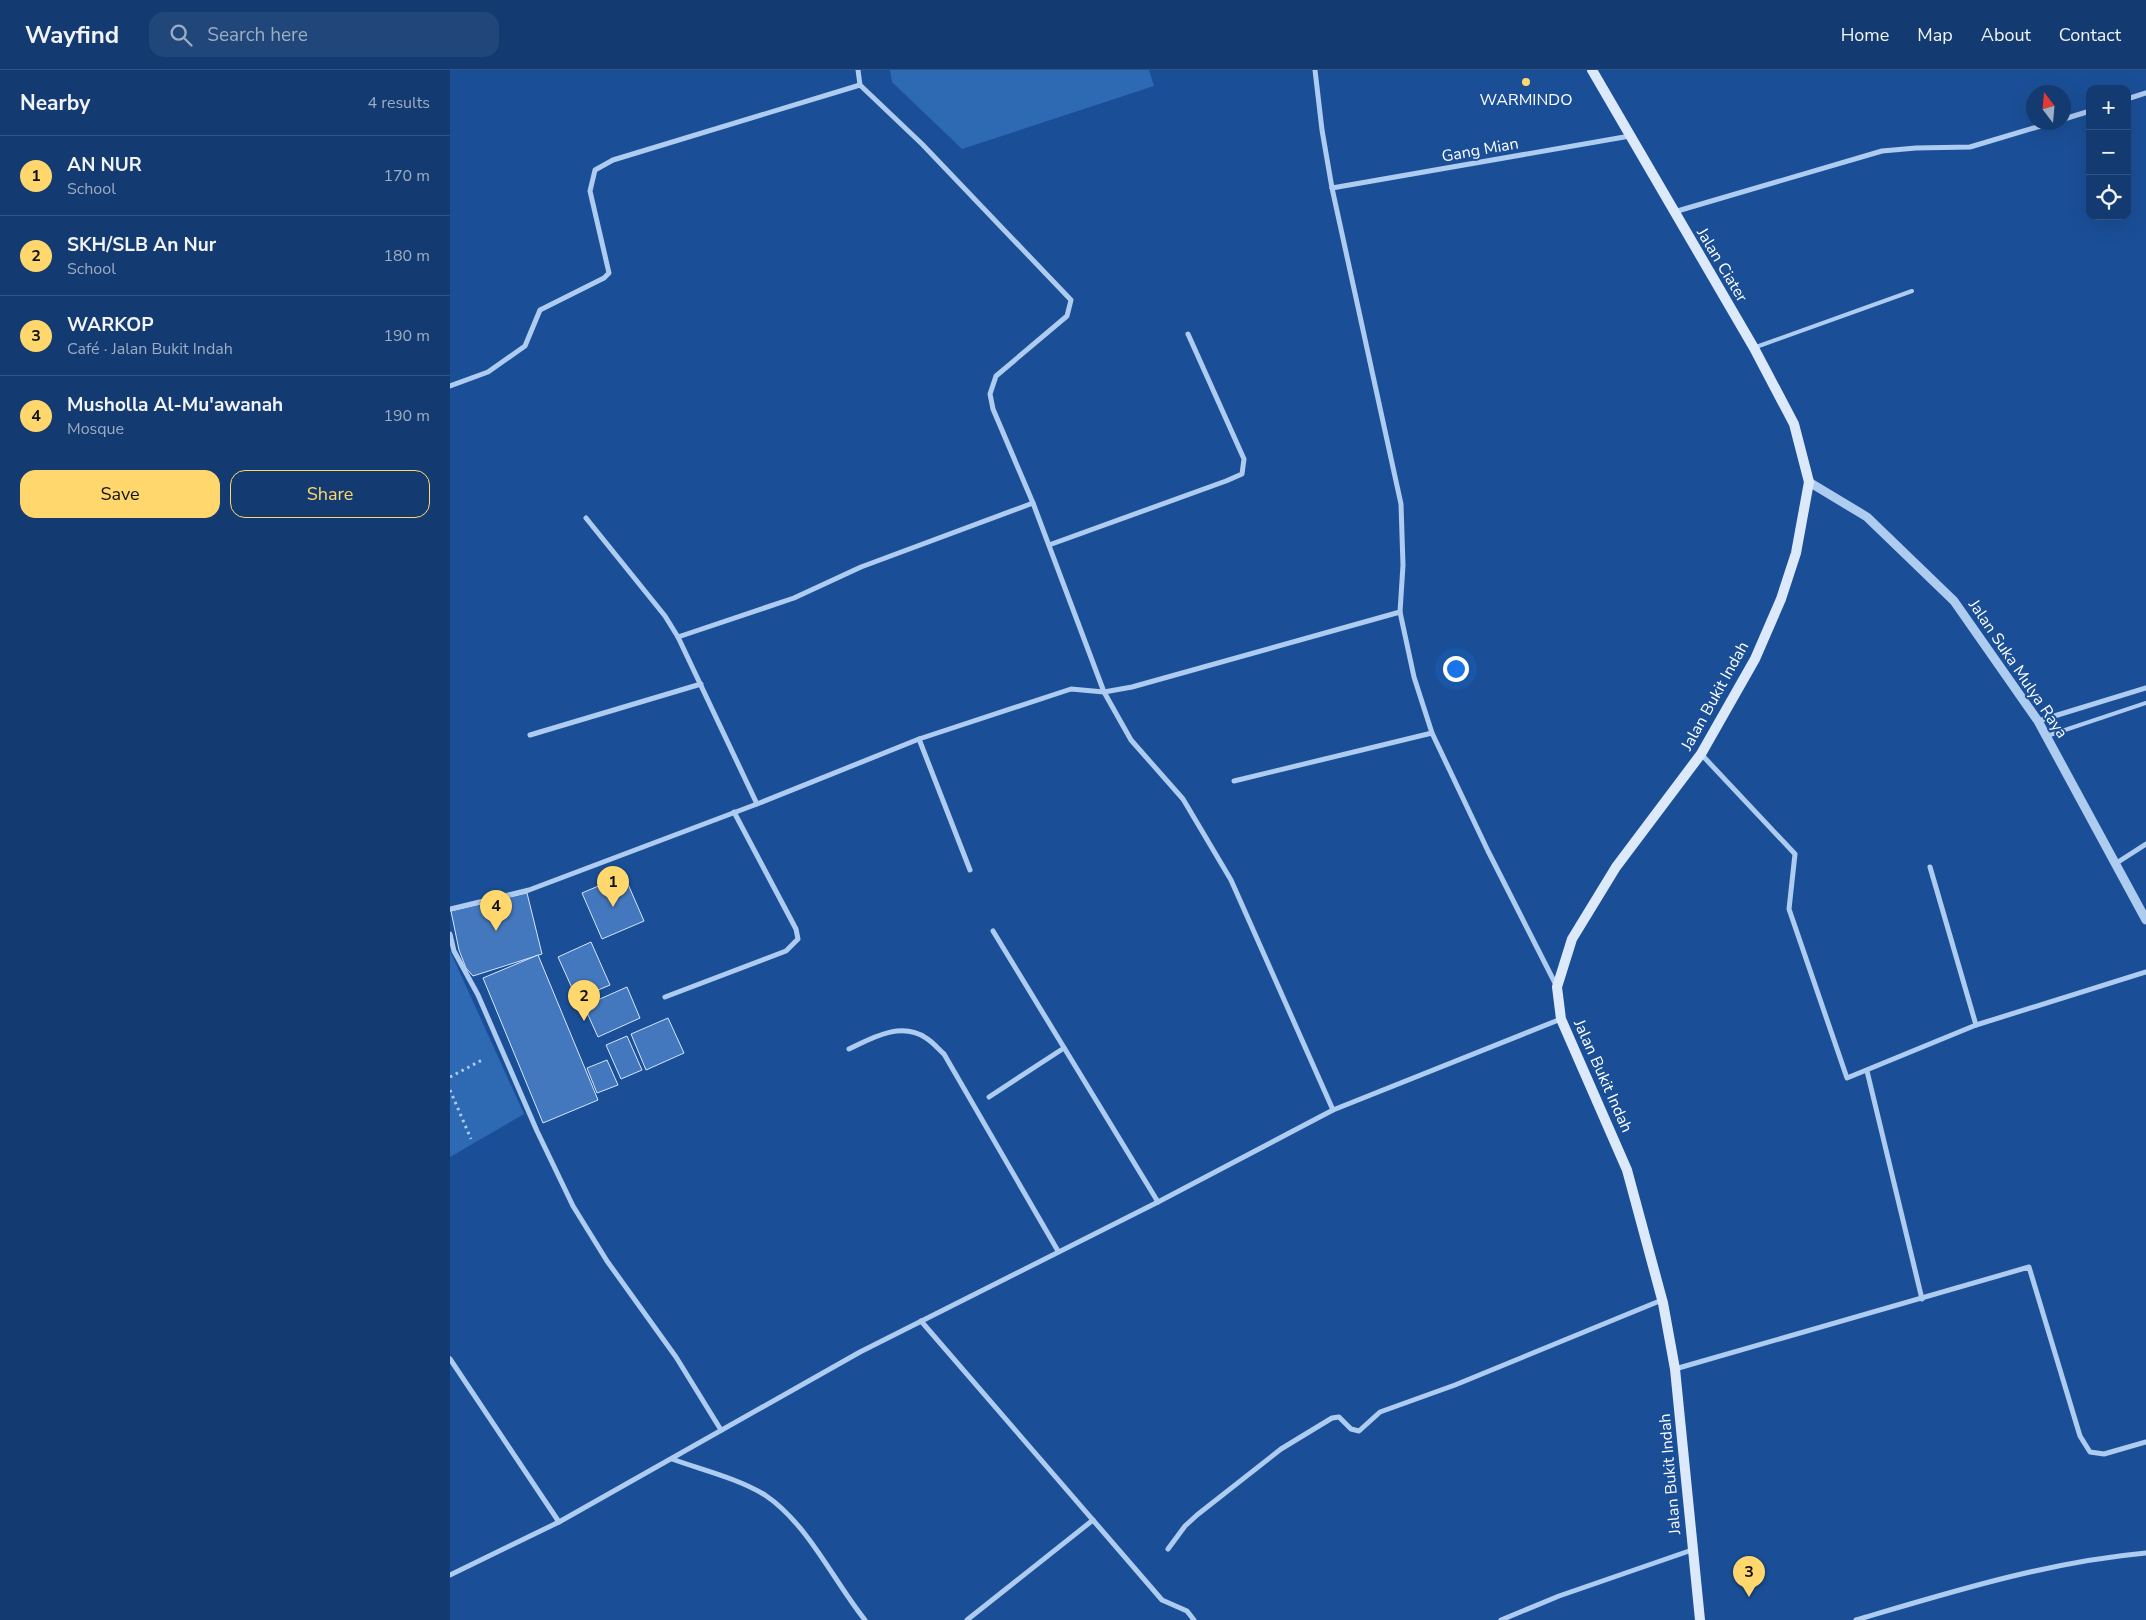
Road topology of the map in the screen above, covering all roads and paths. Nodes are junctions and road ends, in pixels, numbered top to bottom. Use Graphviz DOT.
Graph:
graph roads {
  1 [pos="858,70"];
  2 [pos="1315,70"];
  3 [pos="1592,70"];
  4 [pos="860,85"];
  5 [pos="2146,93"];
  6 [pos="2131,98"];
  7 [pos="2086,112"];
  8 [pos="2071,117"];
  9 [pos="2028,130"];
  10 [pos="1631,136"];
  11 [pos="1332,188"];
  12 [pos="1674,212"];
  13 [pos="1912,291"];
  14 [pos="1188,334"];
  15 [pos="1754,348"];
  16 [pos="450,386"];
  17 [pos="1809,482"];
  18 [pos="1033,503"];
  19 [pos="586,518"];
  20 [pos="1049,545"];
  21 [pos="1400,612"];
  22 [pos="678,637"];
  23 [pos="700,684"];
  24 [pos="2146,688"];
  25 [pos="1104,692"];
  26 [pos="2146,703"];
  27 [pos="2038,721"];
  28 [pos="1432,733"];
  29 [pos="530,735"];
  30 [pos="2047,736"];
  31 [pos="920,739"];
  32 [pos="1701,754"];
  33 [pos="1234,781"];
  34 [pos="757,804"];
  35 [pos="734,812"];
  36 [pos="2146,844"];
  37 [pos="2115,864"];
  38 [pos="1930,867"];
  39 [pos="970,870"];
  40 [pos="450,909"];
  41 [pos="2146,920"];
  42 [pos="993,931"];
  43 [pos="450,934"];
  44 [pos="2146,972"];
  45 [pos="1558,988"];
  46 [pos="665,997"];
  47 [pos="1561,1019"];
  48 [pos="1976,1025"];
  49 [pos="1064,1048"];
  50 [pos="849,1049"];
  51 [pos="489,1056"];
  52 [pos="1867,1071"];
  53 [pos="450,1077"];
  54 [pos="450,1090"];
  55 [pos="989,1097"];
  56 [pos="1333,1110"];
  57 [pos="471,1139"];
  58 [pos="1158,1202"];
  59 [pos="1058,1251"];
  60 [pos="1922,1299"];
  61 [pos="1662,1300"];
  62 [pos="921,1321"];
  63 [pos="450,1358"];
  64 [pos="1675,1369"];
  65 [pos="721,1430"];
  66 [pos="2146,1442"];
  67 [pos="672,1458"];
  68 [pos="1093,1520"];
  69 [pos="559,1522"];
  70 [pos="1168,1549"];
  71 [pos="1692,1550"];
  72 [pos="2146,1553"];
  73 [pos="450,1575"];
  74 [pos="865,1620"];
  75 [pos="967,1620"];
  76 [pos="1194,1620"];
  77 [pos="1501,1620"];
  78 [pos="1700,1620"];
  79 [pos="1856,1620"];
  1 -- 4 [label="street"];
  2 -- 11 [label="street"];
  3 -- 10 [label="main road, Jalan Ciater"];
  4 -- 16 [label="street"];
  4 -- 18 [label="street"];
  5 -- 6 [label="street"];
  7 -- 8 [label="street"];
  9 -- 12 [label="street"];
  10 -- 11 [label="street, Gang Mian"];
  10 -- 12 [label="main road, Jalan Ciater"];
  11 -- 21 [label="street"];
  12 -- 15 [label="main road, Jalan Ciater"];
  13 -- 15 [label="lane"];
  14 -- 20 [label="street"];
  15 -- 17 [label="main road, Jalan Ciater"];
  17 -- 27 [label="street, Jalan Suka Mulya Raya"];
  17 -- 32 [label="main road, Jalan Bukit Indah"];
  18 -- 20 [label="street"];
  18 -- 22 [label="street"];
  19 -- 22 [label="street"];
  20 -- 25 [label="street"];
  21 -- 25 [label="street"];
  21 -- 28 [label="street"];
  22 -- 23 [label="street"];
  23 -- 29 [label="street"];
  23 -- 34 [label="street"];
  24 -- 27 [label="street"];
  25 -- 31 [label="street"];
  25 -- 56 [label="street"];
  26 -- 30 [label="lane"];
  27 -- 30 [label="street, Jalan Suka Mulya Raya"];
  28 -- 33 [label="street"];
  28 -- 45 [label="street"];
  30 -- 37 [label="street, Jalan Suka Mulya Raya"];
  31 -- 34 [label="street"];
  31 -- 39 [label="street"];
  32 -- 45 [label="main road, Jalan Bukit Indah"];
  32 -- 52 [label="street"];
  34 -- 35 [label="street"];
  35 -- 40 [label="street"];
  35 -- 46 [label="street"];
  36 -- 37 [label="street"];
  37 -- 41 [label="street, Jalan Suka Mulya Raya"];
  38 -- 48 [label="street"];
  42 -- 49 [label="street"];
  43 -- 65 [label="street"];
  44 -- 48 [label="street"];
  45 -- 47 [label="main road, Jalan Bukit Indah"];
  47 -- 56 [label="street"];
  47 -- 61 [label="main road, Jalan Bukit Indah"];
  48 -- 52 [label="street"];
  49 -- 55 [label="street"];
  49 -- 58 [label="street"];
  50 -- 59 [label="street"];
  51 -- 53 [label="path"];
  52 -- 60 [label="street"];
  54 -- 57 [label="path"];
  56 -- 58 [label="street"];
  58 -- 59 [label="street"];
  59 -- 62 [label="street"];
  60 -- 64 [label="street"];
  60 -- 66 [label="street"];
  61 -- 64 [label="main road, Jalan Bukit Indah"];
  61 -- 70 [label="street"];
  62 -- 65 [label="street"];
  62 -- 68 [label="street"];
  63 -- 69 [label="street"];
  64 -- 71 [label="main road, Jalan Bukit Indah"];
  65 -- 67 [label="street"];
  67 -- 69 [label="street"];
  67 -- 74 [label="street"];
  68 -- 75 [label="street"];
  68 -- 76 [label="street"];
  69 -- 73 [label="street"];
  71 -- 77 [label="street"];
  71 -- 78 [label="main road, Jalan Bukit Indah"];
  72 -- 79 [label="street"];
}
